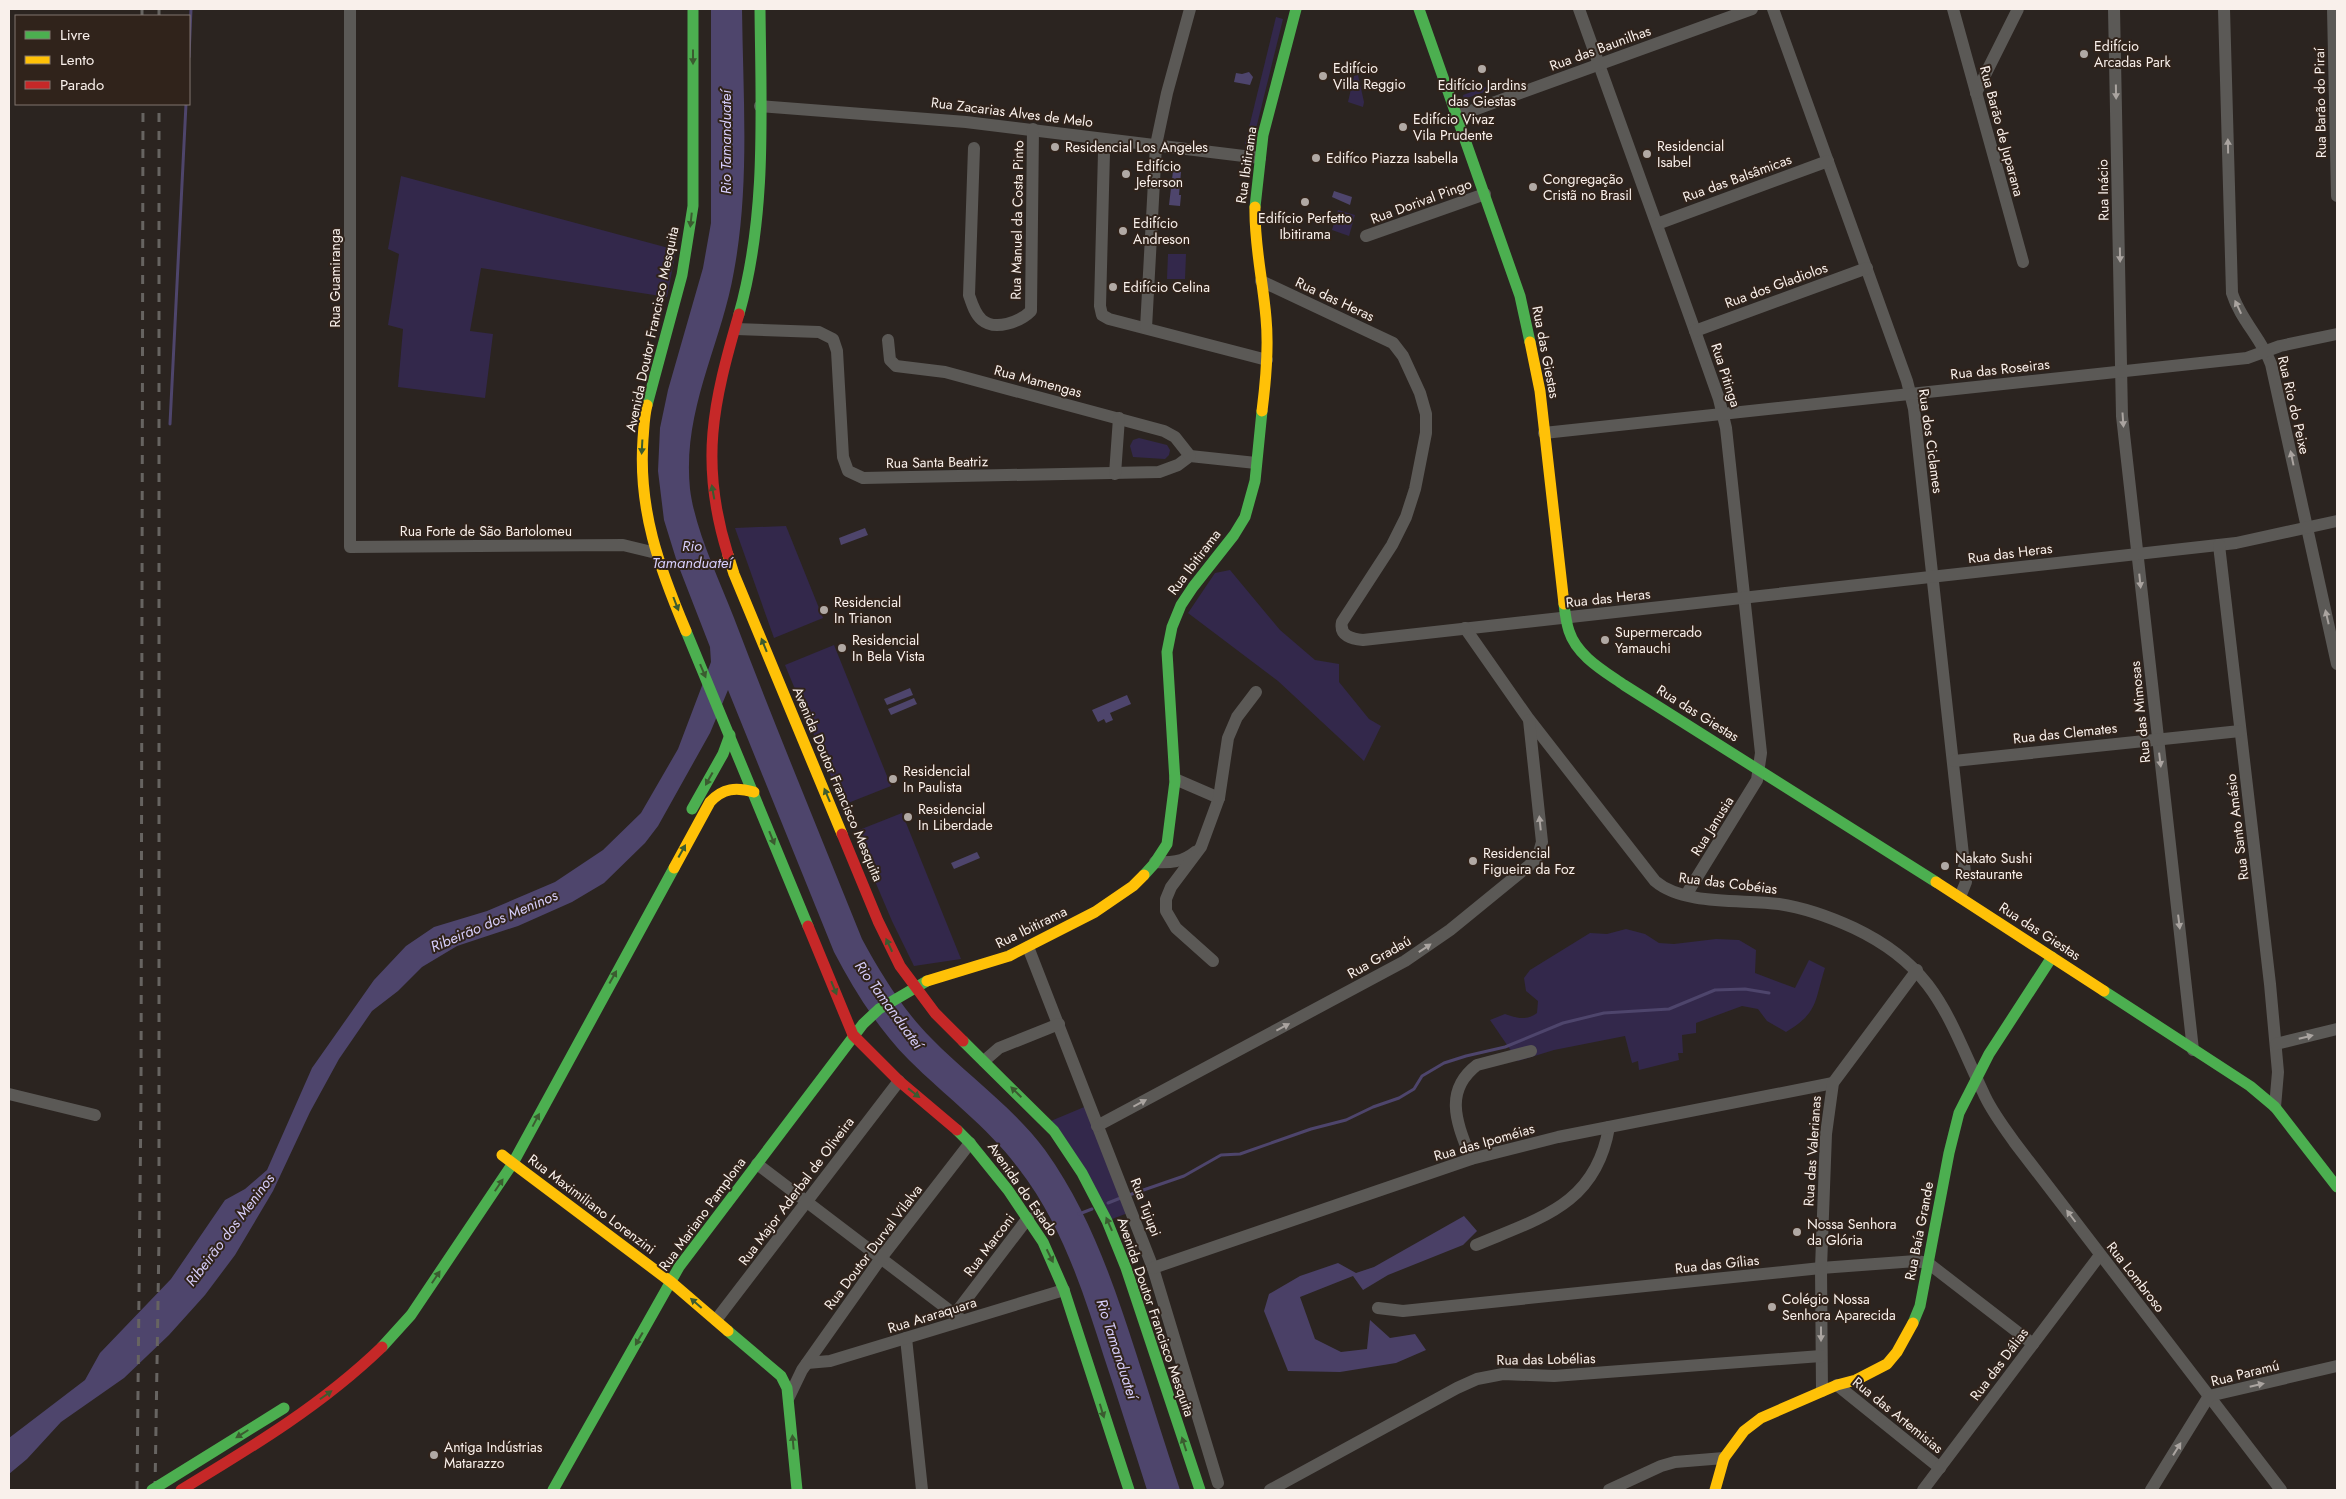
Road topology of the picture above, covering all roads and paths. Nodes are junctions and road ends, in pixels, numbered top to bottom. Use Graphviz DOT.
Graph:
graph roads {
  1 [pos="350,9"];
  2 [pos="693,9"];
  3 [pos="760,9"];
  4 [pos="1190,9"];
  5 [pos="1296,9"];
  6 [pos="1419,9"];
  7 [pos="1579,9"];
  8 [pos="1752,9"];
  9 [pos="1773,9"];
  10 [pos="1953,9"];
  11 [pos="2018,9"];
  12 [pos="2114,9"];
  13 [pos="2224,9"];
  14 [pos="2333,9"];
  15 [pos="1598,65"];
  16 [pos="1976,93"];
  17 [pos="760,106"];
  18 [pos="1457,116"];
  19 [pos="1033,129"];
  20 [pos="1156,145"];
  21 [pos="974,148"];
  22 [pos="1104,152"];
  23 [pos="1260,158"];
  24 [pos="1828,161"];
  25 [pos="1486,194"];
  26 [pos="2337,196"];
  27 [pos="1657,224"];
  28 [pos="1366,236"];
  29 [pos="2023,262"];
  30 [pos="1867,268"];
  31 [pos="1261,281"];
  32 [pos="1146,328"];
  33 [pos="736,329"];
  34 [pos="1695,331"];
  35 [pos="2337,334"];
  36 [pos="888,340"];
  37 [pos="2266,352"];
  38 [pos="1267,360"];
  39 [pos="2122,371"];
  40 [pos="1910,394"];
  41 [pos="1724,413"];
  42 [pos="1119,418"];
  43 [pos="1544,433"];
  44 [pos="1190,456"];
  45 [pos="1256,463"];
  46 [pos="1115,474"];
  47 [pos="2337,521"];
  48 [pos="649,528"];
  49 [pos="2307,528"];
  50 [pos="2219,544"];
  51 [pos="623,545"];
  52 [pos="350,546"];
  53 [pos="656,553"];
  54 [pos="2137,553"];
  55 [pos="1934,578"];
  56 [pos="1745,599"];
  57 [pos="1566,618"];
  58 [pos="1465,628"];
  59 [pos="2337,664"];
  60 [pos="1256,692"];
  61 [pos="1528,718"];
  62 [pos="2240,731"];
  63 [pos="730,735"];
  64 [pos="2158,738"];
  65 [pos="1954,761"];
  66 [pos="1760,771"];
  67 [pos="1175,779"];
  68 [pos="754,792"];
  69 [pos="1219,798"];
  70 [pos="685,823"];
  71 [pos="1201,847"];
  72 [pos="1155,862"];
  73 [pos="1686,895"];
  74 [pos="1960,897"];
  75 [pos="1028,947"];
  76 [pos="2052,957"];
  77 [pos="1213,961"];
  78 [pos="1917,970"];
  79 [pos="909,989"];
  80 [pos="1059,1024"];
  81 [pos="2337,1029"];
  82 [pos="853,1035"];
  83 [pos="2276,1044"];
  84 [pos="2193,1050"];
  85 [pos="1531,1051"];
  86 [pos="984,1061"];
  87 [pos="1976,1076"];
  88 [pos="899,1081"];
  89 [pos="1833,1083"];
  90 [pos="9,1094"];
  91 [pos="2275,1107"];
  92 [pos="96,1115"];
  93 [pos="1096,1126"];
  94 [pos="1610,1127"];
  95 [pos="970,1143"];
  96 [pos="502,1155"];
  97 [pos="1471,1159"];
  98 [pos="514,1163"];
  99 [pos="757,1164"];
  100 [pos="2337,1187"];
  101 [pos="807,1201"];
  102 [pos="1028,1218"];
  103 [pos="1476,1245"];
  104 [pos="2100,1255"];
  105 [pos="881,1258"];
  106 [pos="1928,1263"];
  107 [pos="1153,1268"];
  108 [pos="1821,1268"];
  109 [pos="671,1282"];
  110 [pos="1064,1290"];
  111 [pos="1378,1308"];
  112 [pos="958,1317"];
  113 [pos="716,1320"];
  114 [pos="379,1333"];
  115 [pos="906,1338"];
  116 [pos="2033,1344"];
  117 [pos="1821,1356"];
  118 [pos="2337,1366"];
  119 [pos="805,1367"];
  120 [pos="781,1376"];
  121 [pos="1837,1385"];
  122 [pos="318,1386"];
  123 [pos="1822,1391"];
  124 [pos="2209,1396"];
  125 [pos="789,1397"];
  126 [pos="289,1405"];
  127 [pos="1724,1458"];
  128 [pos="1940,1468"];
  129 [pos="1218,1483"];
  130 [pos="152,1490"];
  131 [pos="181,1490"];
  132 [pos="553,1490"];
  133 [pos="797,1490"];
  134 [pos="922,1490"];
  135 [pos="1129,1490"];
  136 [pos="1200,1490"];
  137 [pos="1270,1490"];
  138 [pos="1609,1490"];
  139 [pos="1715,1490"];
  140 [pos="1923,1490"];
  141 [pos="2151,1490"];
  142 [pos="2282,1490"];
  1 -- 52 [label="street, Rua Guamiranga"];
  2 -- 48 [label="main road, Avenida Doutor Francisco Mesquita, one-way"];
  3 -- 17 [label="main road, Avenida Doutor Francisco Mesquita"];
  4 -- 20 [label="street"];
  5 -- 23 [label="main road, Rua Ibitirama"];
  6 -- 18 [label="main road, Rua das Giestas"];
  7 -- 15 [label="street, Rua Pitinga"];
  8 -- 15 [label="street, Rua das Baunilhas"];
  9 -- 24 [label="street, Rua dos Ciclames"];
  10 -- 16 [label="street, Rua Barão de Juparana"];
  11 -- 16 [label="street"];
  12 -- 39 [label="street, Rua Inácio, one-way"];
  37 -- 13 [label="street, Rua Rio do Peixe, one-way"];
  14 -- 26 [label="street, Rua Barão do Piraí"];
  15 -- 18 [label="street, Rua das Baunilhas"];
  15 -- 27 [label="street, Rua Pitinga"];
  16 -- 29 [label="street, Rua Barão de Juparana"];
  17 -- 19 [label="street, Rua Zacarias Alves de Melo"];
  17 -- 33 [label="main road, Avenida Doutor Francisco Mesquita"];
  18 -- 25 [label="main road, Rua das Giestas"];
  19 -- 20 [label="street, Rua Zacarias Alves de Melo"];
  19 -- 21 [label="street, Rua Manuel da Costa Pinto"];
  20 -- 23 [label="street, Rua Zacarias Alves de Melo"];
  20 -- 32 [label="street"];
  22 -- 32 [label="street"];
  23 -- 31 [label="main road, Rua Ibitirama"];
  24 -- 27 [label="street, Rua das Balsâmicas"];
  24 -- 30 [label="street, Rua dos Ciclames"];
  25 -- 28 [label="street, Rua Dorival Pingo"];
  25 -- 43 [label="main road, Rua das Giestas"];
  27 -- 34 [label="street, Rua Pitinga"];
  30 -- 34 [label="street, Rua dos Gladiolos"];
  30 -- 40 [label="street, Rua dos Ciclames"];
  31 -- 38 [label="main road, Rua Ibitirama"];
  31 -- 58 [label="street, Rua das Heras"];
  32 -- 38 [label="street"];
  33 -- 46 [label="street, Rua Santa Beatriz"];
  79 -- 33 [label="main road, Avenida Doutor Francisco Mesquita, one-way"];
  34 -- 41 [label="street, Rua Pitinga"];
  35 -- 37 [label="street, Rua das Roseiras"];
  36 -- 42 [label="street, Rua Mamengas"];
  37 -- 39 [label="street, Rua das Roseiras"];
  49 -- 37 [label="street, Rua Rio do Peixe, one-way"];
  38 -- 45 [label="main road, Rua Ibitirama"];
  39 -- 40 [label="street, Rua das Roseiras"];
  39 -- 54 [label="street, Rua das Mimosas, one-way"];
  40 -- 41 [label="street, Rua das Roseiras"];
  40 -- 55 [label="street, Rua dos Ciclames"];
  41 -- 43 [label="street, Rua das Roseiras"];
  41 -- 56 [label="street, Rua Pitinga"];
  42 -- 44 [label="street, Rua Mamengas"];
  42 -- 46 [label="street"];
  43 -- 57 [label="main road, Rua das Giestas"];
  44 -- 45 [label="street"];
  44 -- 46 [label="street, Rua Santa Beatriz"];
  45 -- 67 [label="main road, Rua Ibitirama"];
  47 -- 49 [label="street, Rua das Heras"];
  48 -- 51 [label="street"];
  48 -- 53 [label="main road, Avenida Doutor Francisco Mesquita"];
  49 -- 50 [label="street, Rua das Heras"];
  59 -- 49 [label="street, Rua Rio do Peixe, one-way"];
  50 -- 54 [label="street, Rua das Heras"];
  50 -- 62 [label="street, Rua Santo Amásio"];
  51 -- 52 [label="street, Rua Forte de São Bartolomeu"];
  51 -- 53 [label="street, Rua Forte de São Bartolomeu"];
  53 -- 63 [label="main road, Avenida Doutor Francisco Mesquita, one-way"];
  54 -- 55 [label="street, Rua das Heras"];
  54 -- 64 [label="street, Rua das Mimosas, one-way"];
  55 -- 56 [label="street, Rua das Heras"];
  55 -- 65 [label="street, Rua dos Ciclames"];
  56 -- 57 [label="street, Rua das Heras"];
  56 -- 66 [label="street, Rua Pitinga"];
  57 -- 58 [label="street, Rua das Heras"];
  57 -- 66 [label="main road, Rua das Giestas"];
  58 -- 61 [label="street, Rua das Cobéias"];
  60 -- 69 [label="street"];
  61 -- 73 [label="street, Rua das Cobéias"];
  93 -- 61 [label="street, Rua Gradaú, one-way"];
  62 -- 64 [label="street, Rua das Clemates"];
  62 -- 83 [label="street, Rua Santo Amásio"];
  63 -- 68 [label="main road, Avenida Doutor Francisco Mesquita"];
  63 -- 70 [label="main road, one-way"];
  64 -- 65 [label="street, Rua das Clemates"];
  64 -- 84 [label="street, Rua das Mimosas, one-way"];
  65 -- 74 [label="street, Rua dos Ciclames"];
  66 -- 73 [label="street, Rua Janusia"];
  66 -- 74 [label="main road, Rua das Giestas"];
  67 -- 69 [label="street"];
  67 -- 72 [label="main road, Rua Ibitirama"];
  68 -- 82 [label="main road, Avenida Doutor Francisco Mesquita, one-way"];
  98 -- 68 [label="main road, one-way"];
  69 -- 71 [label="street"];
  71 -- 72 [label="street"];
  71 -- 77 [label="street"];
  72 -- 75 [label="main road, Rua Ibitirama"];
  73 -- 78 [label="street, Rua das Cobéias"];
  74 -- 76 [label="main road, Rua das Giestas"];
  75 -- 79 [label="main road, Rua Ibitirama"];
  75 -- 80 [label="street, Rua Tujupi"];
  76 -- 84 [label="main road, Rua das Giestas"];
  76 -- 87 [label="main road, Rua Baía Grande"];
  78 -- 87 [label="street, Rua das Cobéias"];
  78 -- 89 [label="street, Rua das Valerianas"];
  79 -- 82 [label="main road, Rua Mariano Pamplona"];
  79 -- 86 [label="main road, Avenida Doutor Francisco Mesquita"];
  80 -- 86 [label="street"];
  80 -- 93 [label="street, Rua Tujupi"];
  83 -- 81 [label="street, one-way"];
  82 -- 88 [label="main road, Avenida do Estado"];
  82 -- 99 [label="main road, Rua Mariano Pamplona"];
  83 -- 91 [label="street, Rua Santo Amásio"];
  84 -- 91 [label="main road, Rua das Giestas"];
  85 -- 97 [label="street"];
  136 -- 86 [label="main road, Avenida Doutor Francisco Mesquita, one-way"];
  104 -- 87 [label="street, Rua Lombroso, one-way"];
  87 -- 106 [label="main road, Rua Baía Grande"];
  88 -- 95 [label="main road, Avenida do Estado, one-way"];
  88 -- 101 [label="street, Rua Major Aderbal de Oliveira"];
  89 -- 94 [label="street, Rua das Ipoméias"];
  89 -- 108 [label="street, Rua das Valerianas"];
  90 -- 92 [label="street"];
  91 -- 100 [label="main road, Rua das Giestas"];
  93 -- 107 [label="street, Rua Tujupi"];
  94 -- 97 [label="street, Rua das Ipoméias"];
  94 -- 103 [label="street"];
  95 -- 102 [label="main road, Avenida do Estado"];
  95 -- 105 [label="street, Rua Doutor Durval Vilalva"];
  96 -- 98 [label="main road, Rua Maximiliano Lorenzini"];
  97 -- 107 [label="street, Rua das Ipoméias"];
  98 -- 109 [label="main road, Rua Maximiliano Lorenzini"];
  131 -- 98 [label="main road, one-way"];
  99 -- 101 [label="street"];
  99 -- 109 [label="main road, Rua Mariano Pamplona"];
  101 -- 105 [label="street"];
  101 -- 113 [label="street, Rua Major Aderbal de Oliveira"];
  102 -- 110 [label="main road, Avenida do Estado, one-way"];
  102 -- 112 [label="street, Rua Marconi"];
  104 -- 116 [label="street, Rua das Dálias"];
  104 -- 124 [label="street, Rua Lombroso"];
  105 -- 112 [label="street"];
  105 -- 119 [label="street, Rua Doutor Durval Vilalva"];
  106 -- 108 [label="street, Rua das Gílias"];
  106 -- 116 [label="street"];
  106 -- 121 [label="main road, Rua Baía Grande"];
  107 -- 129 [label="street, Rua Tujupi"];
  108 -- 111 [label="street, Rua das Gílias"];
  108 -- 117 [label="street, Rua das Valerianas, one-way"];
  113 -- 109 [label="main road, Rua Maximiliano Lorenzini, one-way"];
  109 -- 132 [label="main road, Rua Mariano Pamplona, one-way"];
  110 -- 112 [label="street, Rua Araraquara"];
  110 -- 135 [label="main road, Avenida do Estado, one-way"];
  112 -- 115 [label="street, Rua Araraquara"];
  113 -- 120 [label="main road, Rua Maximiliano Lorenzini"];
  114 -- 122 [label="main road"];
  115 -- 119 [label="street, Rua Araraquara"];
  115 -- 134 [label="street"];
  116 -- 128 [label="street, Rua das Dálias"];
  117 -- 123 [label="street, Rua das Valerianas"];
  117 -- 137 [label="street, Rua das Lobélias"];
  124 -- 118 [label="street, Rua Paramú, one-way"];
  119 -- 120 [label="street"];
  119 -- 125 [label="street, Rua Doutor Durval Vilalva"];
  120 -- 125 [label="main road, Rua Maximiliano Lorenzini"];
  121 -- 123 [label="main road, Rua Baía Grande"];
  121 -- 128 [label="street, Rua das Artemisias"];
  123 -- 127 [label="main road, Rua Baía Grande"];
  141 -- 124 [label="street, Rua Paramú, one-way"];
  124 -- 142 [label="street, Rua Lombroso"];
  133 -- 125 [label="main road, Rua Maximiliano Lorenzini, one-way"];
  126 -- 130 [label="main road, one-way, bridge"];
  127 -- 138 [label="street"];
  127 -- 139 [label="main road, Rua Baía Grande"];
  128 -- 140 [label="street, Rua das Dálias"];
}
